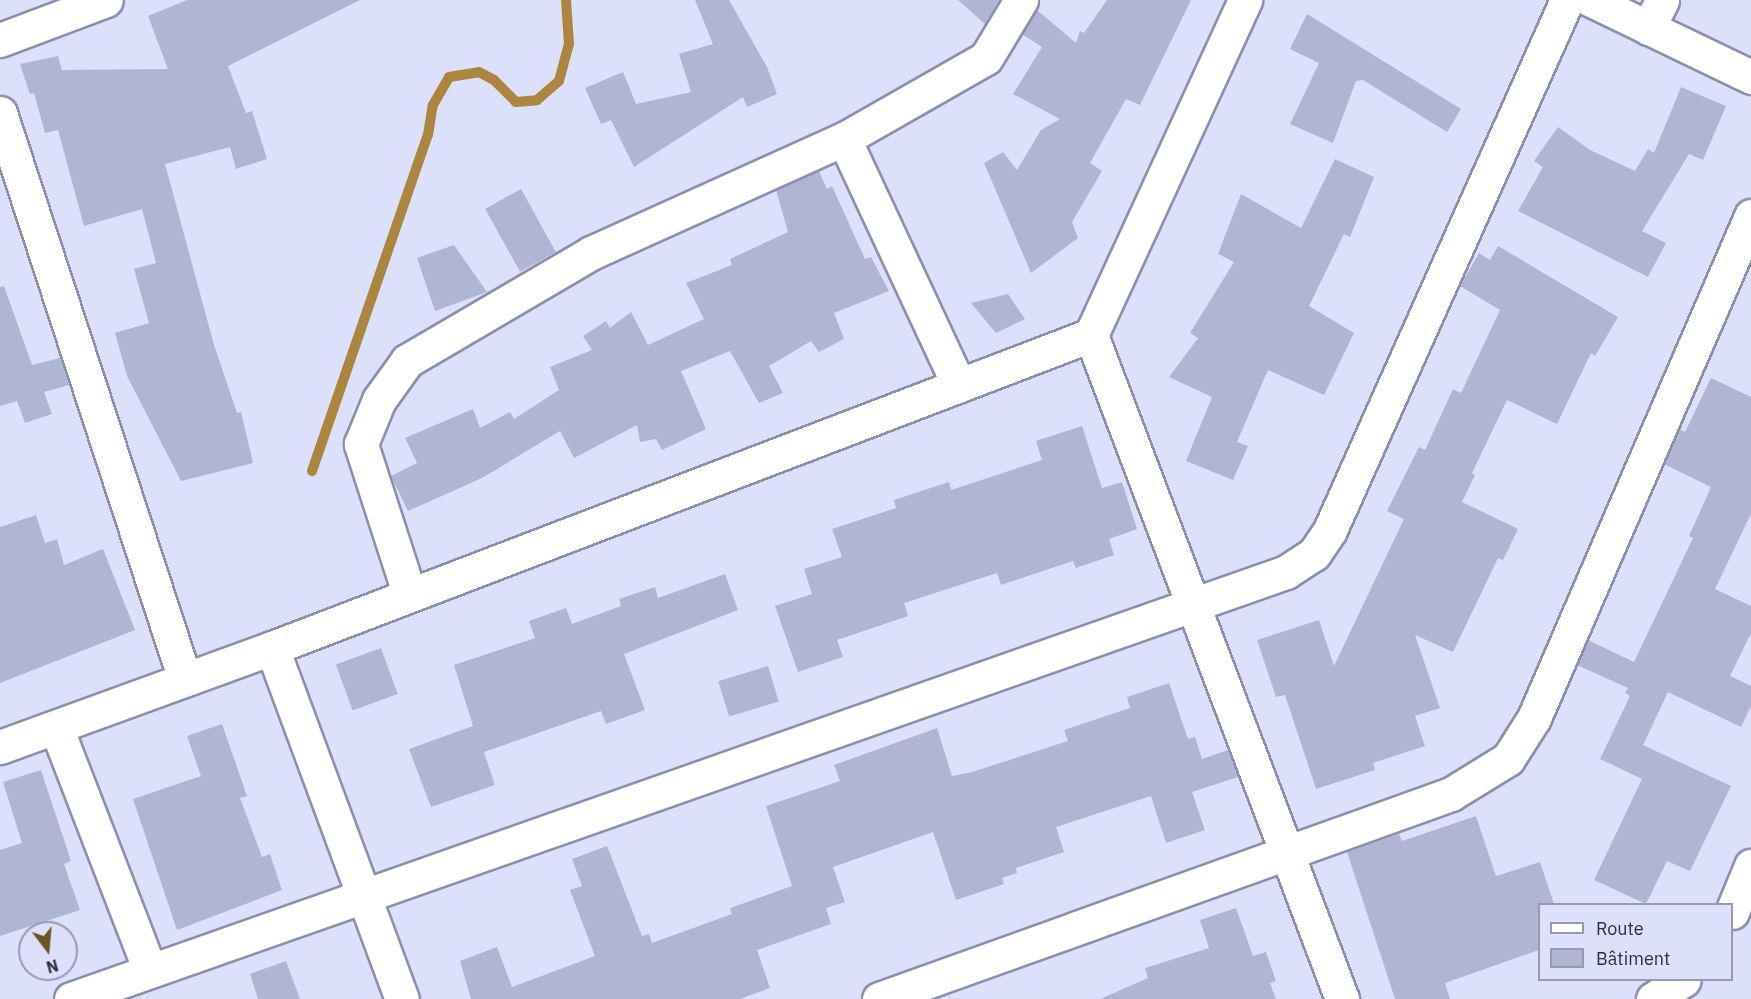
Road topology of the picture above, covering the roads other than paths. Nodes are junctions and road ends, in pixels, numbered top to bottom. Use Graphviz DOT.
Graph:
graph roads {
  1 [pos="106,0"];
  2 [pos="1021,0"];
  3 [pos="1245,0"];
  4 [pos="1567,0"];
  5 [pos="1591,0"];
  6 [pos="1655,14"];
  7 [pos="0,40"];
  8 [pos="1751,77"];
  9 [pos="0,112"];
  10 [pos="844,139"];
  11 [pos="1751,216"];
  12 [pos="1091,335"];
  13 [pos="959,386"];
  14 [pos="409,593"];
  15 [pos="1193,604"];
  16 [pos="272,648"];
  17 [pos="185,680"];
  18 [pos="57,728"];
  19 [pos="0,747"];
  20 [pos="1287,852"];
  21 [pos="1751,867"];
  22 [pos="364,896"];
  23 [pos="1733,908"];
  24 [pos="150,971"];
  25 [pos="1681,981"];
  26 [pos="71,999"];
  27 [pos="402,999"];
  28 [pos="879,999"];
  29 [pos="1342,999"];
  30 [pos="1653,999"];
  1 -- 7 [label="street"];
  2 -- 10 [label="street"];
  3 -- 12 [label="street"];
  4 -- 15 [label="street"];
  5 -- 6 [label="street"];
  6 -- 8 [label="street"];
  9 -- 17 [label="street"];
  10 -- 13 [label="street"];
  10 -- 14 [label="street"];
  11 -- 20 [label="street"];
  12 -- 13 [label="street"];
  12 -- 15 [label="street"];
  13 -- 14 [label="street"];
  14 -- 16 [label="street"];
  15 -- 20 [label="street"];
  15 -- 22 [label="street"];
  16 -- 17 [label="street"];
  16 -- 22 [label="street"];
  17 -- 18 [label="street"];
  18 -- 19 [label="street"];
  18 -- 24 [label="street"];
  20 -- 28 [label="street"];
  20 -- 29 [label="street"];
  21 -- 23 [label="street"];
  22 -- 24 [label="street"];
  22 -- 27 [label="street"];
  24 -- 26 [label="street"];
  25 -- 30 [label="street"];
}
